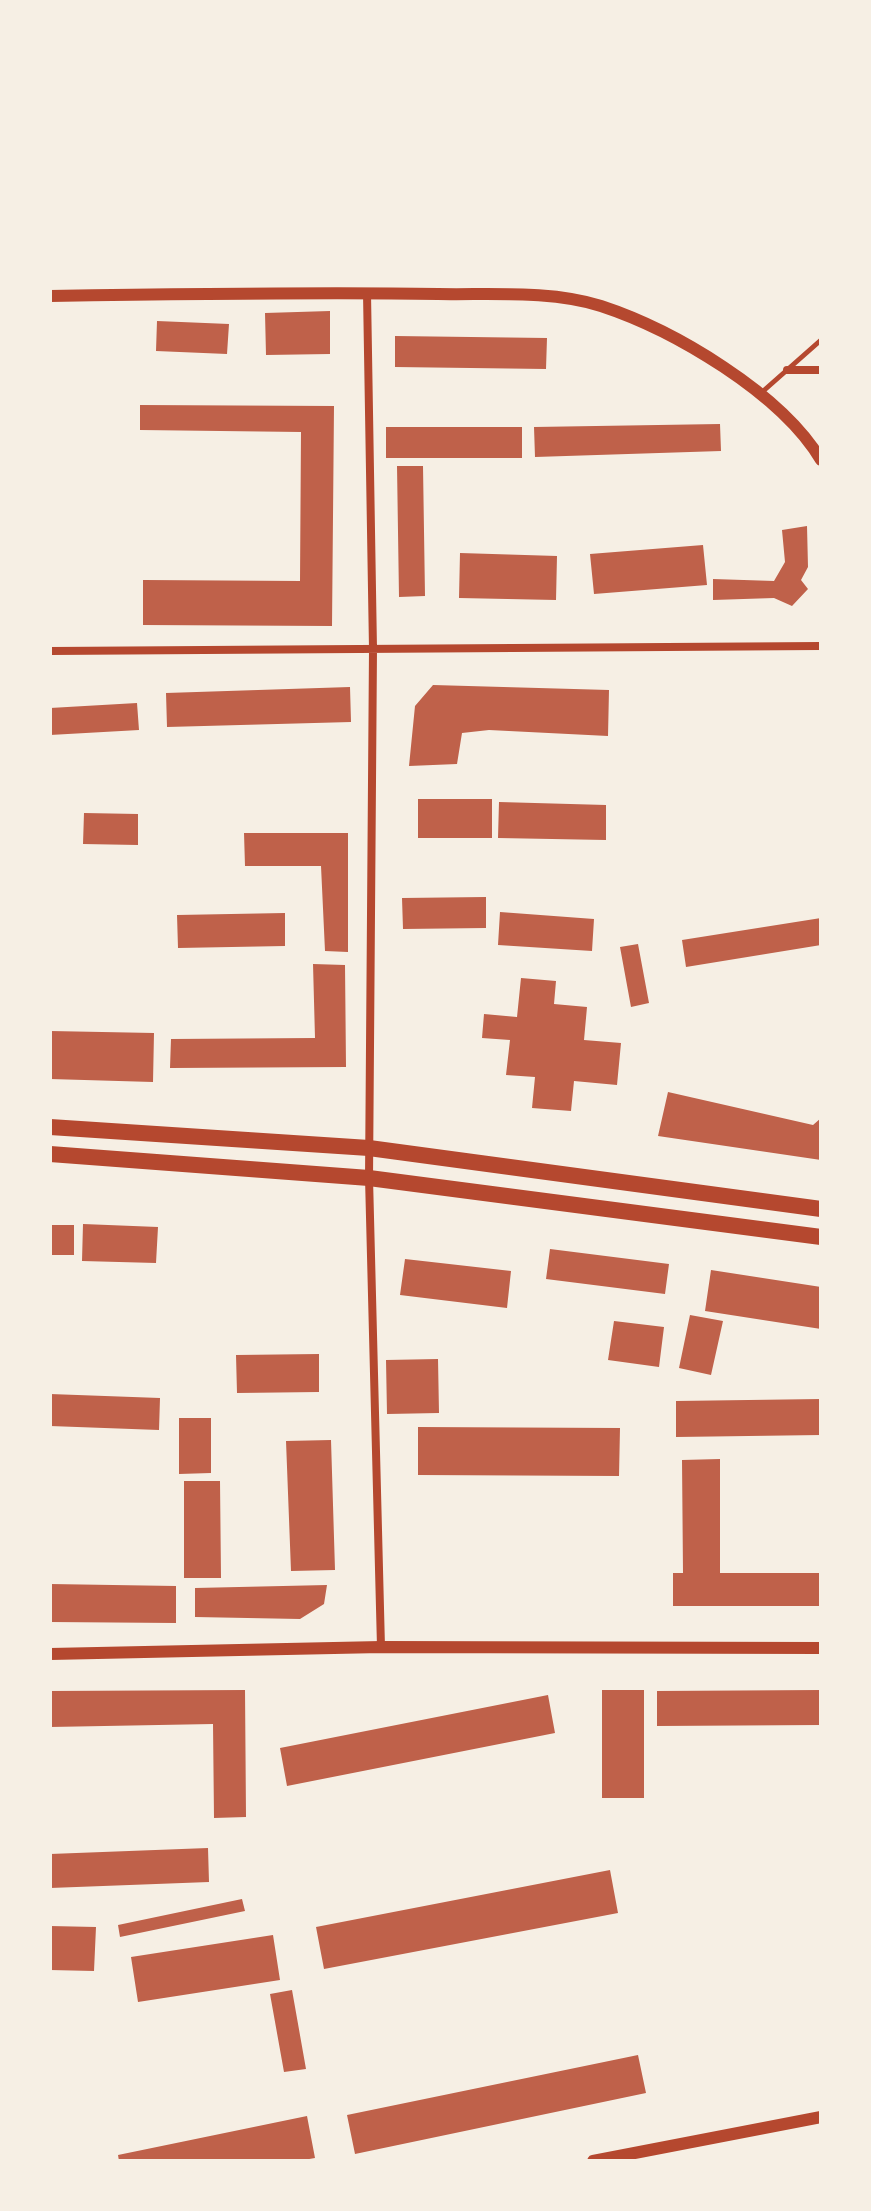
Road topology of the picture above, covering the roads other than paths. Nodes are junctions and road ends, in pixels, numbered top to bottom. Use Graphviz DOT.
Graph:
graph roads {
  1 [pos="367,293"];
  2 [pos="50,296"];
  3 [pos="821,340"];
  4 [pos="787,370"];
  5 [pos="821,370"];
  6 [pos="760,394"];
  7 [pos="821,460"];
  8 [pos="821,646"];
  9 [pos="373,649"];
  10 [pos="50,651"];
  11 [pos="50,1127"];
  12 [pos="369,1148"];
  13 [pos="50,1154"];
  14 [pos="369,1178"];
  15 [pos="821,1209"];
  16 [pos="821,1237"];
  17 [pos="381,1647"];
  18 [pos="821,1648"];
  19 [pos="50,1654"];
  20 [pos="821,2117"];
  21 [pos="593,2161"];
  1 -- 2 [label="street"];
  1 -- 6 [label="street"];
  1 -- 9 [label="street"];
  3 -- 4 [label="lane"];
  4 -- 5 [label="street"];
  4 -- 6 [label="lane"];
  6 -- 7 [label="street"];
  8 -- 9 [label="street"];
  9 -- 10 [label="street"];
  9 -- 12 [label="street"];
  11 -- 12 [label="highway"];
  12 -- 14 [label="street"];
  12 -- 15 [label="highway"];
  13 -- 14 [label="highway"];
  14 -- 16 [label="highway"];
  14 -- 17 [label="street"];
  17 -- 18 [label="street"];
  17 -- 19 [label="street"];
  20 -- 21 [label="street"];
}
